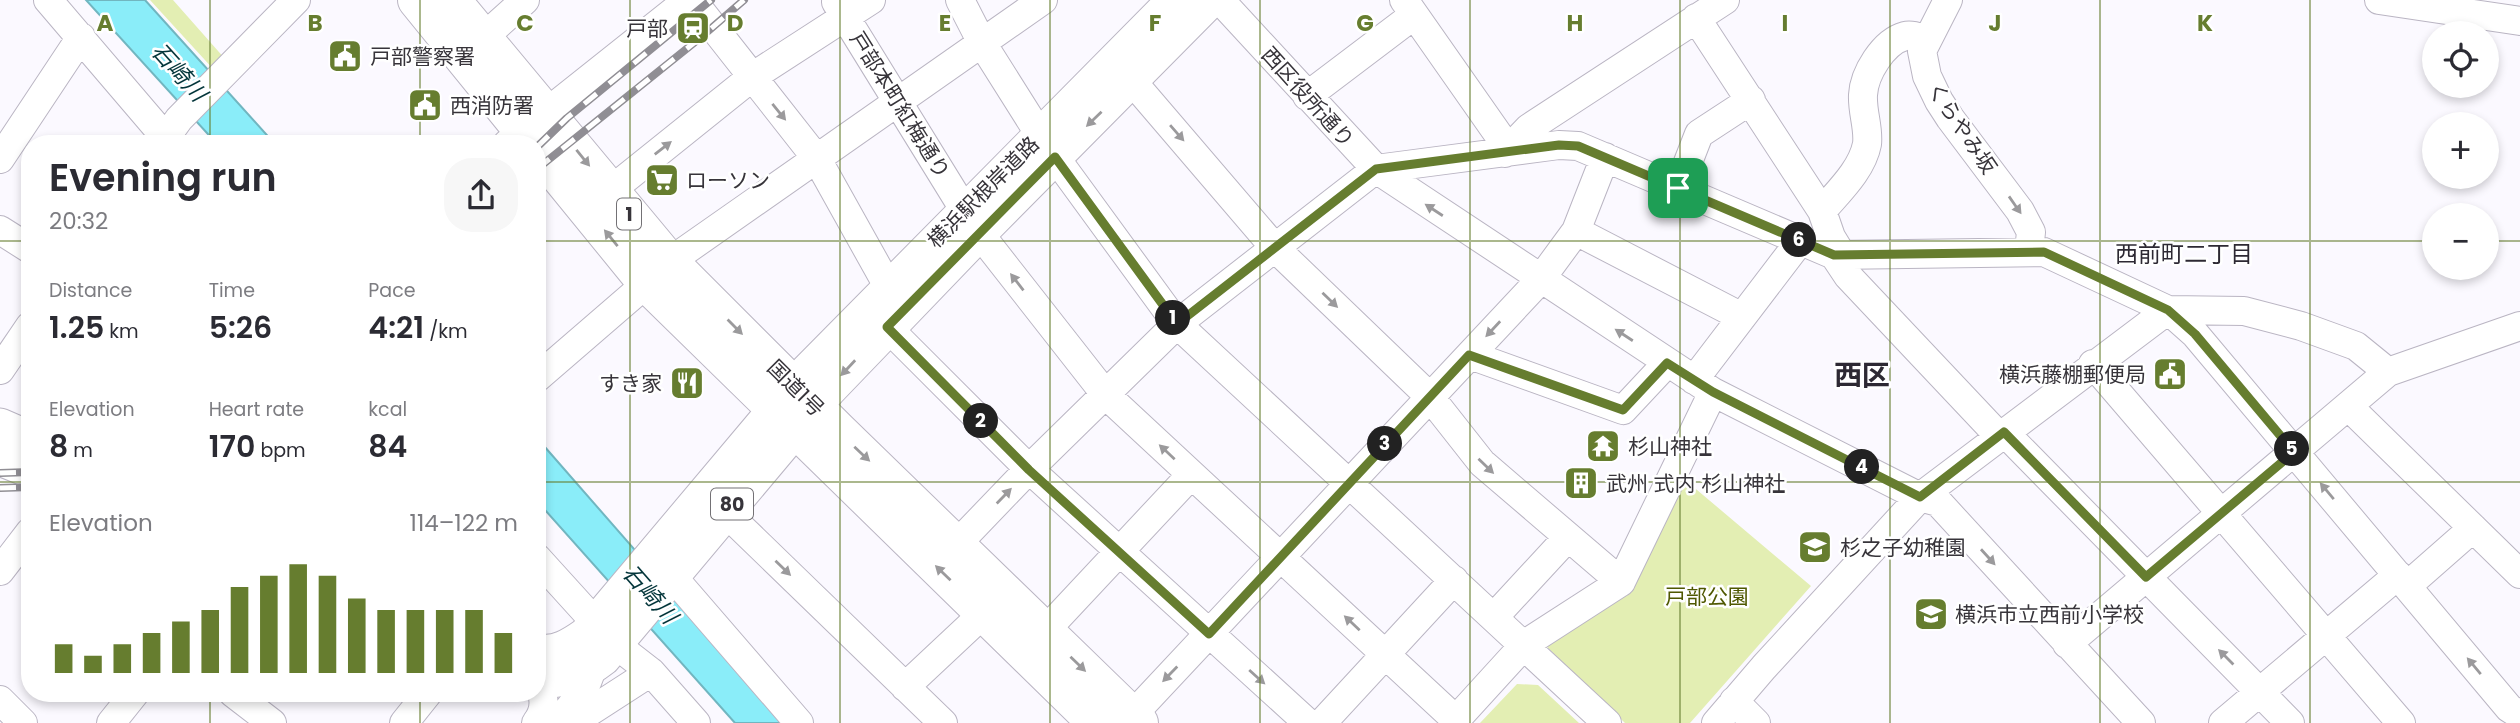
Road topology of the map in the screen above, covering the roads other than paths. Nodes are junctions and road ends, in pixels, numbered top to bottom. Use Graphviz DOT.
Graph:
graph roads {
  1 [pos="48,0"];
  2 [pos="296,0"];
  3 [pos="393,0"];
  4 [pos="417,0"];
  5 [pos="451,0"];
  6 [pos="525,0"];
  7 [pos="690,0"];
  8 [pos="871,0"];
  9 [pos="960,0"];
  10 [pos="1043,0"];
  11 [pos="1175,0"];
  12 [pos="1210,0"];
  13 [pos="1220,0"];
  14 [pos="1725,0"];
  15 [pos="1948,0"];
  16 [pos="2379,0"];
  17 [pos="1409,7"];
  18 [pos="840,8"];
  19 [pos="1696,18"];
  20 [pos="475,22"];
  21 [pos="2520,22"];
  22 [pos="81,37"];
  23 [pos="1926,40"];
  24 [pos="982,43"];
  25 [pos="752,77"];
  26 [pos="1132,81"];
  27 [pos="1307,96"];
  28 [pos="1751,100"];
  29 [pos="898,102"];
  30 [pos="525,131"];
  31 [pos="168,135"];
  32 [pos="170,135"];
  33 [pos="546,146"];
  34 [pos="1048,146"];
  35 [pos="546,153"];
  36 [pos="1505,153"];
  37 [pos="1605,157"];
  38 [pos="0,159"];
  39 [pos="817,159"];
  40 [pos="1376,169"];
  41 [pos="1678,188"];
  42 [pos="610,191"];
  43 [pos="1822,211"];
  44 [pos="972,222"];
  45 [pos="0,230"];
  46 [pos="1576,231"];
  47 [pos="1800,241"];
  48 [pos="21,243"];
  49 [pos="1275,248"];
  50 [pos="2029,251"];
  51 [pos="1838,255"];
  52 [pos="658,272"];
  53 [pos="1540,280"];
  54 [pos="889,288"];
  55 [pos="2168,310"];
  56 [pos="1742,317"];
  57 [pos="1177,324"];
  58 [pos="2520,326"];
  59 [pos="887,327"];
  60 [pos="21,339"];
  61 [pos="1469,355"];
  62 [pos="1667,363"];
  63 [pos="2093,364"];
  64 [pos="0,370"];
  65 [pos="546,370"];
  66 [pos="2388,372"];
  67 [pos="1704,386"];
  68 [pos="1105,395"];
  69 [pos="1430,397"];
  70 [pos="2348,406"];
  71 [pos="794,407"];
  72 [pos="0,426"];
  73 [pos="2001,434"];
  74 [pos="21,435"];
  75 [pos="2294,452"];
  76 [pos="0,458"];
  77 [pos="21,466"];
  78 [pos="1029,470"];
  79 [pos="1191,475"];
  80 [pos="1349,483"];
  81 [pos="1920,497"];
  82 [pos="725,512"];
  83 [pos="2222,513"];
  84 [pos="2473,528"];
  85 [pos="1568,537"];
  86 [pos="21,544"];
  87 [pos="957,545"];
  88 [pos="1119,552"];
  89 [pos="1280,556"];
  90 [pos="546,567"];
  91 [pos="0,571"];
  92 [pos="664,571"];
  93 [pos="2520,573"];
  94 [pos="2146,577"];
  95 [pos="1454,580"];
  96 [pos="2402,580"];
  97 [pos="1621,582"];
  98 [pos="984,614"];
  99 [pos="1494,617"];
  100 [pos="611,631"];
  101 [pos="1045,631"];
  102 [pos="1209,634"];
  103 [pos="2325,636"];
  104 [pos="2067,643"];
  105 [pos="1525,644"];
  106 [pos="1386,654"];
  107 [pos="546,660"];
  108 [pos="651,672"];
  109 [pos="905,687"];
  110 [pos="2260,691"];
  111 [pos="0,700"];
  112 [pos="1734,701"];
  113 [pos="128,702"];
  114 [pos="421,702"];
  115 [pos="545,702"];
  116 [pos="573,717"];
  117 [pos="2514,717"];
  118 [pos="1123,721"];
  119 [pos="1455,721"];
  120 [pos="23,723"];
  121 [pos="111,723"];
  122 [pos="404,723"];
  123 [pos="536,723"];
  124 [pos="696,723"];
  125 [pos="799,723"];
  126 [pos="943,723"];
  127 [pos="1308,723"];
  128 [pos="1322,723"];
  129 [pos="1607,723"];
  130 [pos="1716,723"];
  131 [pos="1756,723"];
  132 [pos="2141,723"];
  133 [pos="2223,723"];
  134 [pos="2290,723"];
  135 [pos="2401,723"];
  1 -- 22 [label="street"];
  2 -- 32 [label="street"];
  3 -- 30 [label="highway, 国道1号 / 1"];
  4 -- 30 [label="highway, 国道1号 / 1"];
  5 -- 20 [label="highway, 国道1号 / 1"];
  6 -- 20 [label="street"];
  7 -- 25 [label="street"];
  7 -- 30 [label="street"];
  8 -- 18 [label="street"];
  9 -- 24 [label="street"];
  10 -- 24 [label="street"];
  11 -- 34 [label="main road, 横浜駅根岸道路 / 80"];
  12 -- 26 [label="main road, 横浜駅根岸道路 / 80"];
  13 -- 27 [label="street, 西区役所通り"];
  14 -- 19 [label="street"];
  15 -- 23 [label="street"];
  16 -- 21 [label="street"];
  17 -- 27 [label="street"];
  17 -- 36 [label="street"];
  18 -- 25 [label="street"];
  18 -- 29 [label="street, 戸部本町紅梅通り"];
  19 -- 28 [label="street"];
  19 -- 36 [label="street"];
  20 -- 30 [label="highway, 国道1号 / 1"];
  22 -- 31 [label="street"];
  22 -- 38 [label="street"];
  23 -- 43 [label="street"];
  23 -- 50 [label="street, くらやみ坂, one-way"];
  24 -- 29 [label="street"];
  24 -- 34 [label="street"];
  25 -- 39 [label="street, one-way"];
  42 -- 25 [label="street, one-way"];
  26 -- 34 [label="main road, 横浜駅根岸道路 / 80, one-way"];
  26 -- 49 [label="street, one-way"];
  27 -- 40 [label="street, 西区役所通り"];
  28 -- 41 [label="street"];
  28 -- 43 [label="street"];
  29 -- 39 [label="street"];
  29 -- 44 [label="street, 戸部本町紅梅通り"];
  33 -- 42 [label="highway, 国道1号 / 1, one-way"];
  34 -- 44 [label="main road, 横浜駅根岸道路 / 80"];
  34 -- 57 [label="street"];
  52 -- 35 [label="highway, 国道1号 / 1, one-way"];
  36 -- 37 [label="street"];
  36 -- 40 [label="street"];
  37 -- 41 [label="street"];
  37 -- 46 [label="street"];
  39 -- 52 [label="street"];
  39 -- 54 [label="street"];
  40 -- 49 [label="street"];
  53 -- 40 [label="street, 西区役所通り, one-way"];
  41 -- 47 [label="street"];
  42 -- 52 [label="highway, 国道1号 / 1"];
  43 -- 51 [label="street"];
  44 -- 54 [label="main road, 横浜駅根岸道路 / 80"];
  44 -- 59 [label="main road, 横浜駅根岸道路 / 80"];
  68 -- 44 [label="street, 戸部本町紅梅通り, one-way"];
  45 -- 48 [label="street"];
  46 -- 53 [label="street"];
  46 -- 56 [label="street"];
  47 -- 51 [label="street"];
  47 -- 56 [label="street"];
  49 -- 57 [label="street"];
  49 -- 69 [label="street, one-way"];
  50 -- 51 [label="street"];
  50 -- 55 [label="street"];
  51 -- 73 [label="street"];
  52 -- 65 [label="street"];
  52 -- 71 [label="highway, 国道1号 / 1"];
  53 -- 61 [label="street, one-way"];
  62 -- 53 [label="street, 西区役所通り, one-way"];
  54 -- 71 [label="main road, 横浜駅根岸道路 / 80"];
  55 -- 63 [label="street"];
  55 -- 66 [label="street"];
  55 -- 75 [label="street"];
  56 -- 67 [label="street"];
  57 -- 68 [label="street"];
  57 -- 80 [label="street"];
  58 -- 66 [label="street"];
  59 -- 71 [label="main road, 横浜駅根岸道路 / 80, one-way"];
  59 -- 78 [label="street"];
  60 -- 64 [label="street"];
  61 -- 62 [label="street"];
  61 -- 69 [label="street"];
  62 -- 67 [label="street, 西区役所通り"];
  63 -- 73 [label="street"];
  63 -- 83 [label="street"];
  66 -- 70 [label="street"];
  67 -- 81 [label="street, 西区役所通り"];
  67 -- 97 [label="street"];
  68 -- 78 [label="street"];
  79 -- 68 [label="street, 戸部本町紅梅通り, one-way"];
  69 -- 80 [label="street"];
  69 -- 85 [label="street, one-way"];
  70 -- 75 [label="street"];
  70 -- 84 [label="street"];
  71 -- 82 [label="main road, 80"];
  71 -- 87 [label="highway, 国道1号 / 1, one-way"];
  71 -- 92 [label="main road, 80"];
  98 -- 71 [label="highway, 国道1号 / 1, one-way"];
  72 -- 74 [label="main road"];
  73 -- 81 [label="street"];
  73 -- 94 [label="street"];
  75 -- 83 [label="street"];
  96 -- 75 [label="street, one-way"];
  76 -- 77 [label="main road"];
  87 -- 78 [label="street, one-way"];
  78 -- 88 [label="street"];
  79 -- 88 [label="street"];
  79 -- 89 [label="street, 戸部本町紅梅通り"];
  80 -- 89 [label="street"];
  80 -- 95 [label="street"];
  81 -- 104 [label="street, 西区役所通り, one-way"];
  81 -- 112 [label="street"];
  82 -- 92 [label="main road, 80"];
  82 -- 109 [label="street, one-way"];
  83 -- 94 [label="street"];
  83 -- 103 [label="street"];
  84 -- 93 [label="street"];
  84 -- 96 [label="street"];
  85 -- 97 [label="street"];
  85 -- 99 [label="street"];
  86 -- 91 [label="street"];
  87 -- 101 [label="highway, 国道1号 / 1"];
  88 -- 101 [label="street"];
  88 -- 102 [label="street"];
  89 -- 102 [label="street"];
  106 -- 89 [label="street, 戸部本町紅梅通り, one-way"];
  90 -- 100 [label="street"];
  92 -- 100 [label="main road, 80"];
  92 -- 125 [label="street"];
  94 -- 104 [label="street"];
  110 -- 94 [label="street, one-way"];
  95 -- 99 [label="street"];
  95 -- 106 [label="street"];
  96 -- 103 [label="street"];
  117 -- 96 [label="street, one-way"];
  97 -- 105 [label="street"];
  98 -- 109 [label="street"];
  98 -- 118 [label="highway, 国道1号 / 1"];
  99 -- 105 [label="street"];
  100 -- 107 [label="main road, 80"];
  100 -- 108 [label="street"];
  100 -- 116 [label="street"];
  101 -- 118 [label="highway, 国道1号 / 1, one-way"];
  102 -- 118 [label="street, one-way"];
  102 -- 127 [label="street, one-way"];
  103 -- 110 [label="street"];
  103 -- 135 [label="street"];
  104 -- 132 [label="street, 西区役所通り"];
  105 -- 119 [label="street"];
  105 -- 129 [label="street"];
  106 -- 119 [label="street, 戸部本町紅梅通り"];
  106 -- 128 [label="street"];
  108 -- 116 [label="street"];
  108 -- 124 [label="street"];
  109 -- 126 [label="street"];
  110 -- 133 [label="street"];
  110 -- 134 [label="street"];
  111 -- 120 [label="street"];
  112 -- 130 [label="street"];
  112 -- 131 [label="street"];
  113 -- 121 [label="street"];
  114 -- 122 [label="street"];
  115 -- 123 [label="street"];
}
